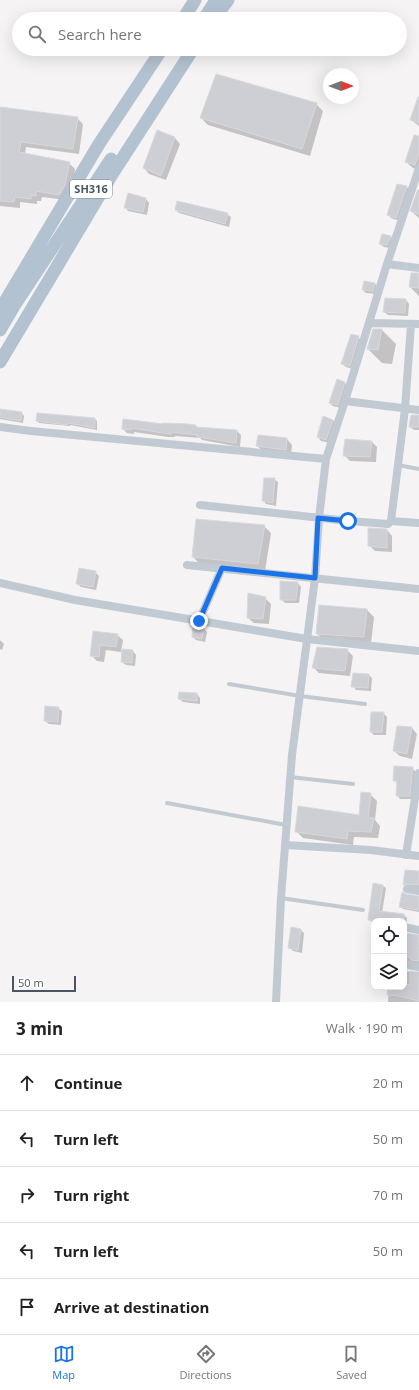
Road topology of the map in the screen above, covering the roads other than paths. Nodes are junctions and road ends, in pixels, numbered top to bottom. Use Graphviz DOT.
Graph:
graph roads {
  1 [pos="195,0"];
  2 [pos="216,0"];
  3 [pos="228,0"];
  4 [pos="187,12"];
  5 [pos="208,12"];
  6 [pos="219,12"];
  7 [pos="157,56"];
  8 [pos="179,56"];
  9 [pos="188,56"];
  10 [pos="419,168"];
  11 [pos="387,264"];
  12 [pos="419,268"];
  13 [pos="0,310"];
  14 [pos="369,323"];
  15 [pos="415,324"];
  16 [pos="0,330"];
  17 [pos="0,362"];
  18 [pos="345,401"];
  19 [pos="405,409"];
  20 [pos="419,410"];
  21 [pos="0,427"];
  22 [pos="326,459"];
  23 [pos="398,465"];
  24 [pos="419,469"];
  25 [pos="200,505"];
  26 [pos="318,518"];
  27 [pos="391,521"];
  28 [pos="419,522"];
  29 [pos="187,564"];
  30 [pos="222,568"];
  31 [pos="315,578"];
  32 [pos="0,582"];
  33 [pos="419,589"];
  34 [pos="199,621"];
  35 [pos="307,640"];
  36 [pos="419,651"];
  37 [pos="229,684"];
  38 [pos="300,696"];
  39 [pos="365,704"];
  40 [pos="419,773"];
  41 [pos="290,777"];
  42 [pos="353,784"];
  43 [pos="167,803"];
  44 [pos="416,808"];
  45 [pos="286,825"];
  46 [pos="284,845"];
  47 [pos="406,855"];
  48 [pos="419,856"];
  49 [pos="407,889"];
  50 [pos="419,891"];
  51 [pos="281,898"];
  52 [pos="363,910"];
  53 [pos="407,928"];
  54 [pos="419,930"];
  55 [pos="407,965"];
  56 [pos="419,967"];
  57 [pos="276,1002"];
  1 -- 4 [label="main road"];
  2 -- 5 [label="main road"];
  3 -- 6 [label="main road"];
  7 -- 13 [label="main road"];
  8 -- 16 [label="main road, SH316"];
  9 -- 17 [label="main road"];
  10 -- 11 [label="street"];
  11 -- 12 [label="street"];
  11 -- 14 [label="street"];
  14 -- 15 [label="street"];
  14 -- 18 [label="street"];
  15 -- 19 [label="street"];
  18 -- 19 [label="street"];
  18 -- 22 [label="street"];
  19 -- 20 [label="street"];
  19 -- 23 [label="street"];
  21 -- 22 [label="street"];
  22 -- 26 [label="street"];
  23 -- 24 [label="lane"];
  23 -- 27 [label="street"];
  25 -- 26 [label="street"];
  26 -- 27 [label="street"];
  26 -- 31 [label="street"];
  27 -- 28 [label="street"];
  29 -- 30 [label="street"];
  30 -- 31 [label="street"];
  30 -- 34 [label="street"];
  31 -- 33 [label="street"];
  31 -- 35 [label="street"];
  32 -- 34 [label="street"];
  34 -- 35 [label="street"];
  35 -- 36 [label="street"];
  35 -- 38 [label="street"];
  37 -- 38 [label="lane"];
  38 -- 39 [label="lane"];
  38 -- 41 [label="street"];
  40 -- 44 [label="street"];
  41 -- 42 [label="lane"];
  41 -- 45 [label="street"];
  43 -- 45 [label="lane"];
  44 -- 47 [label="street"];
  45 -- 46 [label="street"];
  46 -- 47 [label="street"];
  46 -- 51 [label="street"];
  47 -- 48 [label="street"];
  49 -- 50 [label="street"];
  51 -- 52 [label="lane"];
  51 -- 57 [label="street"];
  53 -- 54 [label="street"];
  55 -- 56 [label="street"];
}
